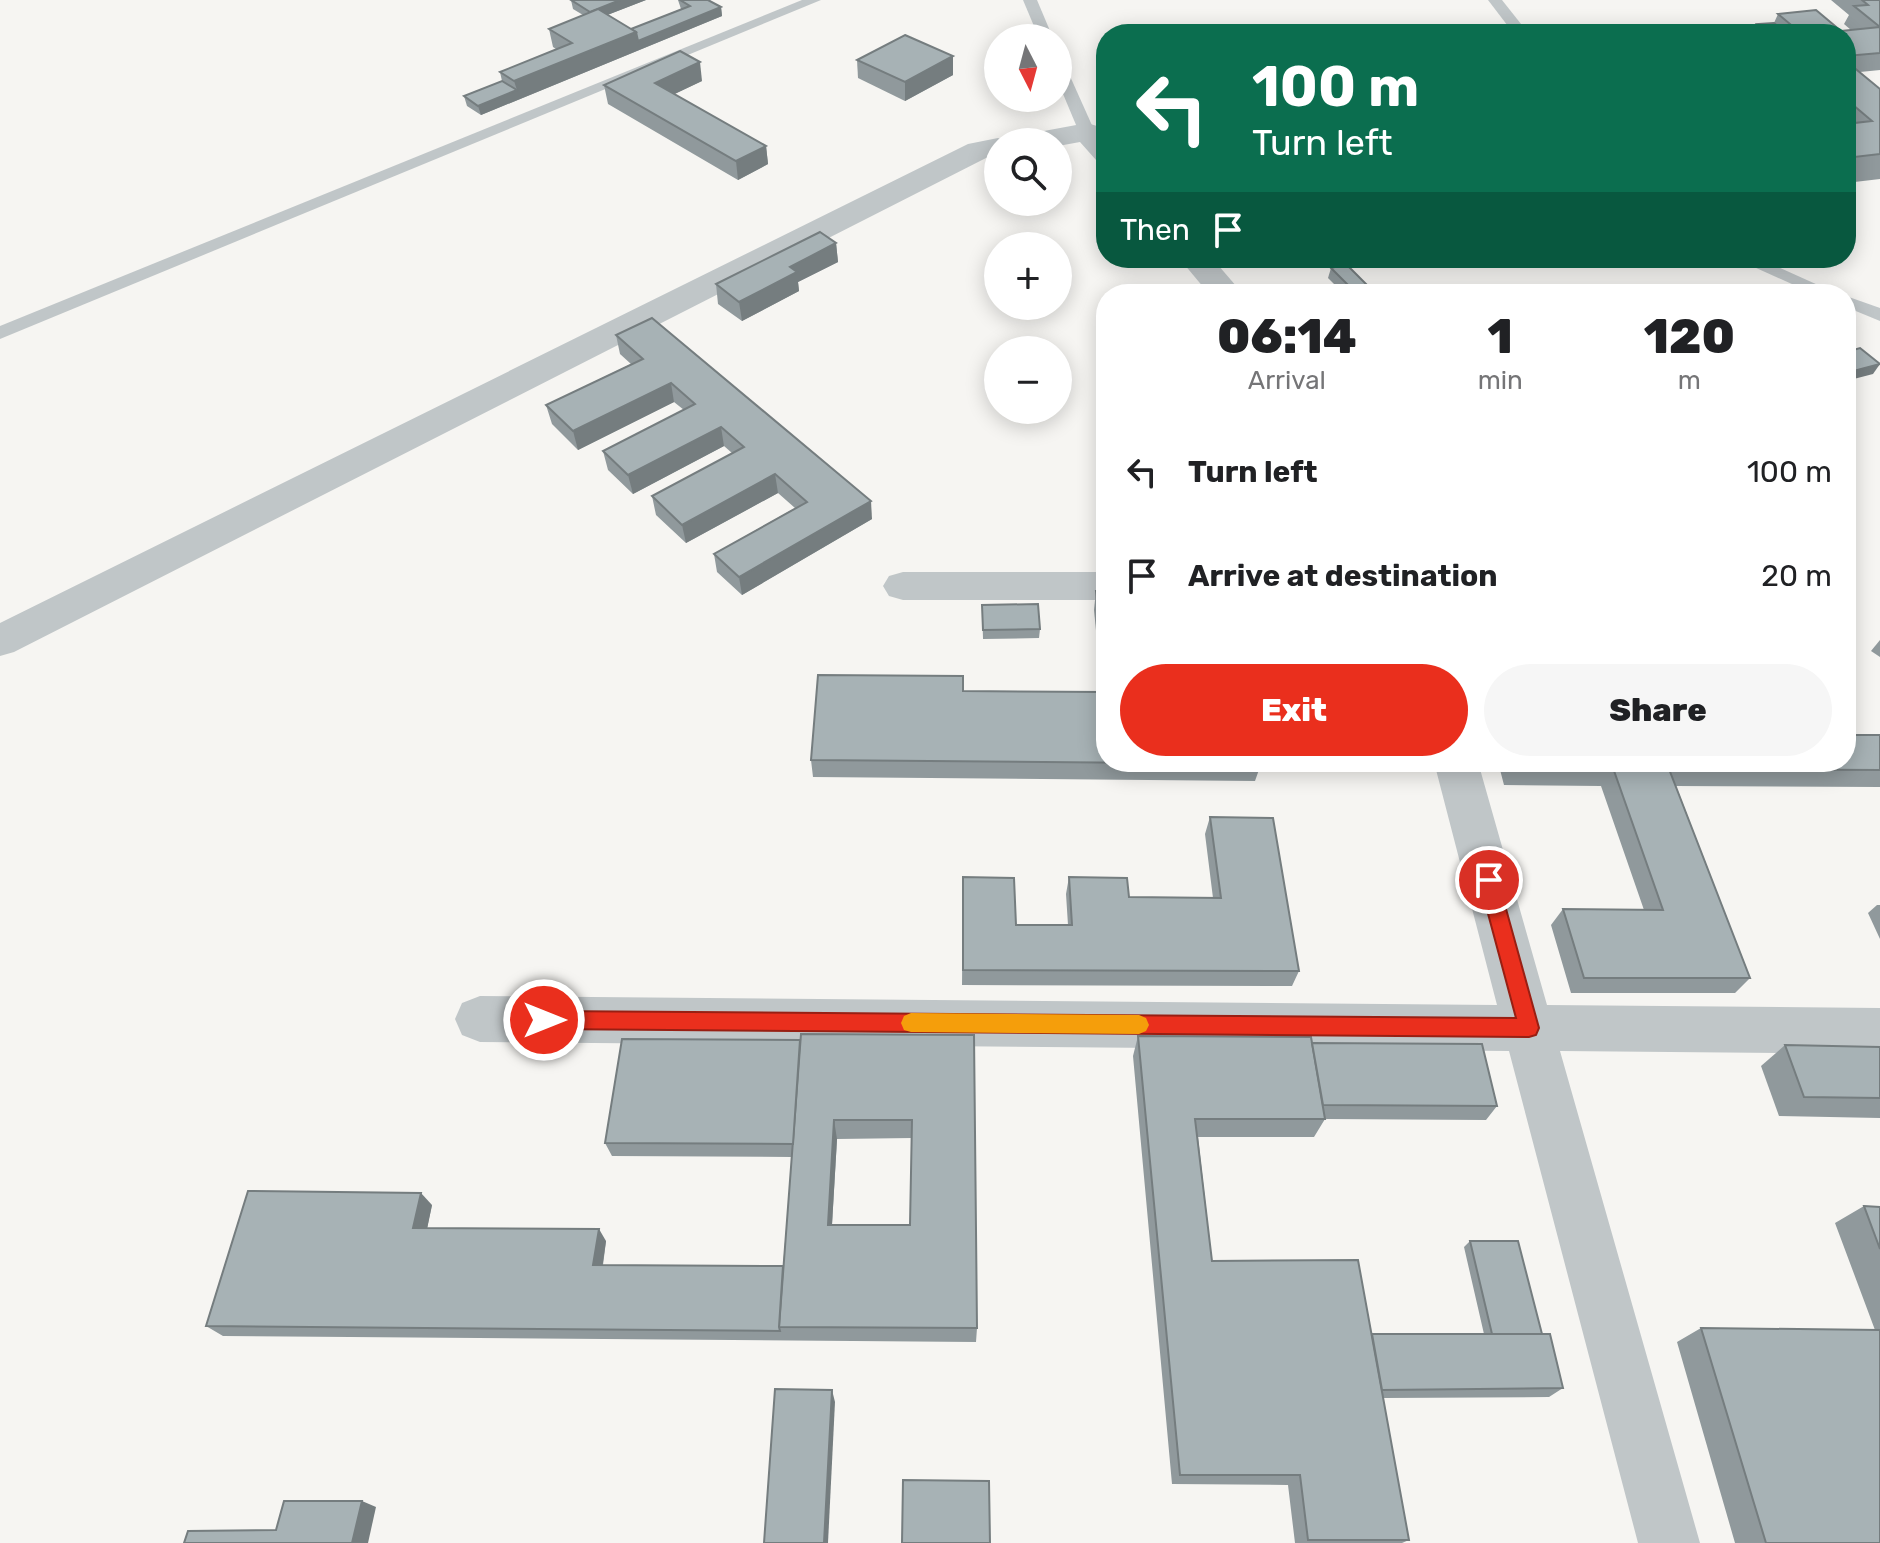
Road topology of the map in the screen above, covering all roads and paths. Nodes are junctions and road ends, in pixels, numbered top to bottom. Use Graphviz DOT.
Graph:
graph roads {
  1 [pos="814,0"];
  2 [pos="1030,0"];
  3 [pos="1495,0"];
  4 [pos="1040,24"];
  5 [pos="1514,24"];
  6 [pos="1072,97"];
  7 [pos="1087,132"];
  8 [pos="1072,134"];
  9 [pos="1096,142"];
  10 [pos="984,149"];
  11 [pos="1204,268"];
  12 [pos="1767,268"];
  13 [pos="1218,284"];
  14 [pos="1805,284"];
  15 [pos="1856,305"];
  16 [pos="1880,315"];
  17 [pos="0,333"];
  18 [pos="903,586"];
  19 [pos="1096,586"];
  20 [pos="1,638"];
  21 [pos="1459,772"];
  22 [pos="480,1019"];
  23 [pos="1529,1028"];
  24 [pos="1880,1031"];
  25 [pos="1669,1543"];
  1 -- 17 [label="lane"];
  2 -- 4 [label="lane"];
  3 -- 5 [label="lane"];
  6 -- 7 [label="lane"];
  7 -- 8 [label="street"];
  7 -- 9 [label="street"];
  10 -- 20 [label="street"];
  11 -- 13 [label="street"];
  12 -- 14 [label="lane"];
  15 -- 16 [label="lane"];
  18 -- 19 [label="street"];
  21 -- 23 [label="street"];
  22 -- 23 [label="street"];
  23 -- 24 [label="street"];
  23 -- 25 [label="street"];
}
